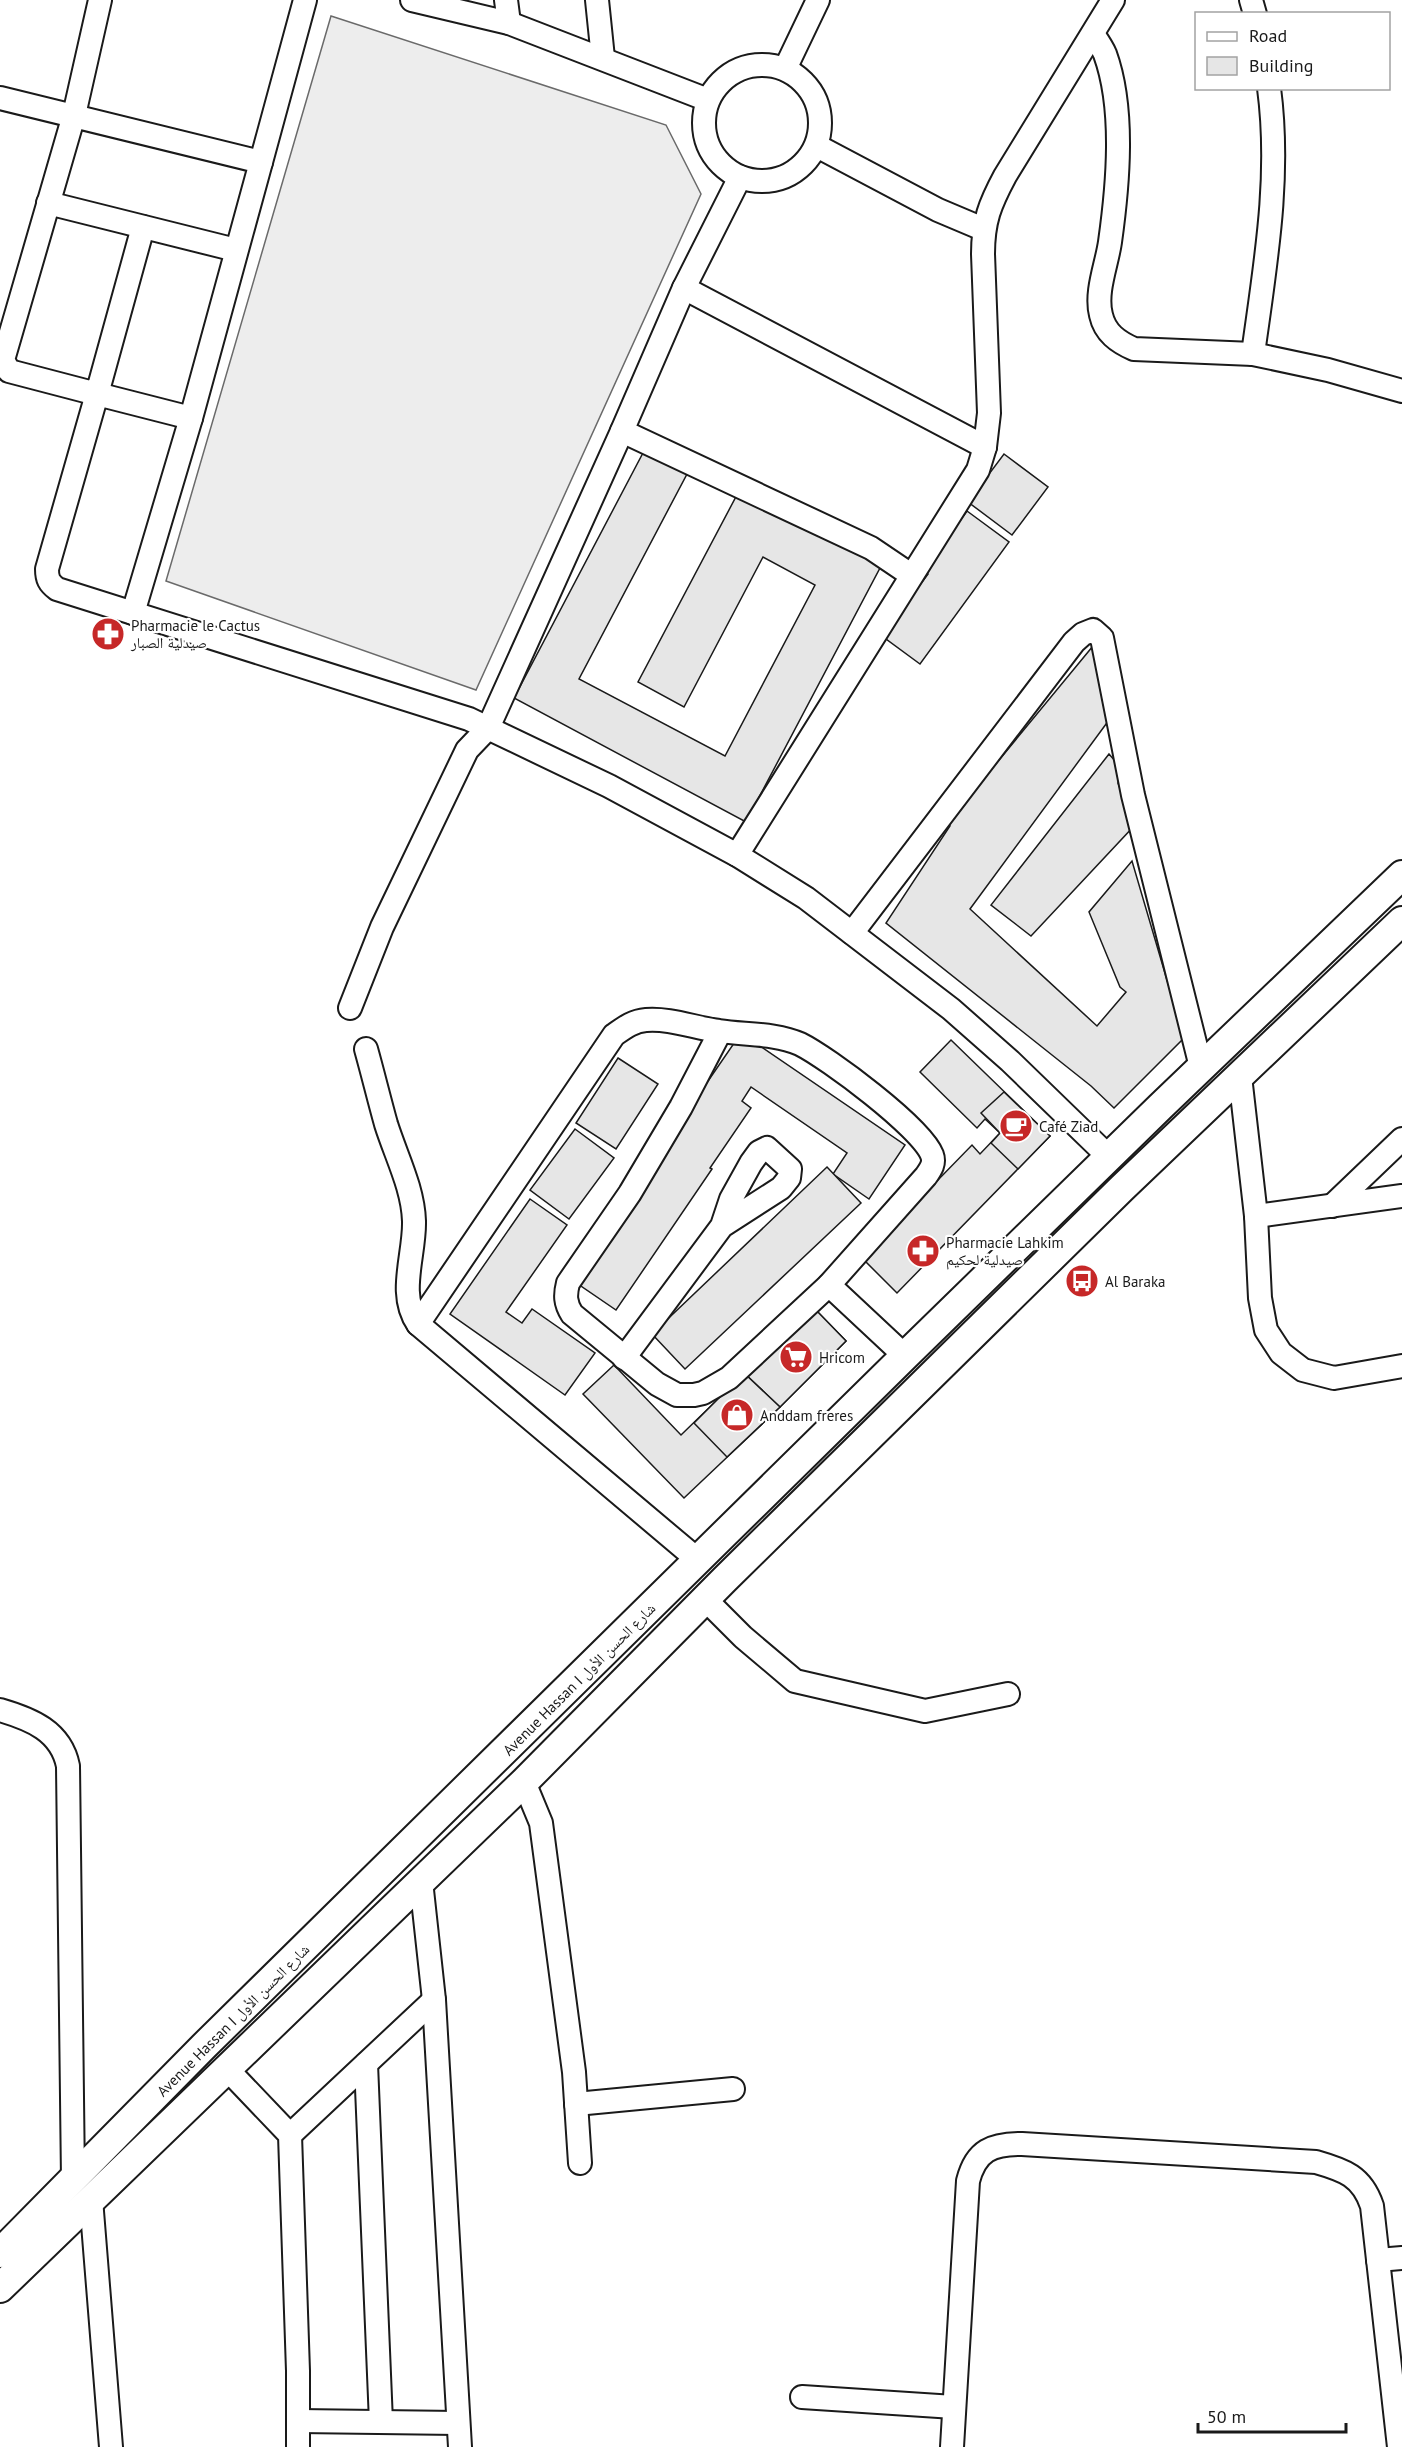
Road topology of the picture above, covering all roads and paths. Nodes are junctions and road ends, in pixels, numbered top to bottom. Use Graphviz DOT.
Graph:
graph roads {
  1 [pos="100,0"];
  2 [pos="305,0"];
  3 [pos="412,0"];
  4 [pos="506,0"];
  5 [pos="597,0"];
  6 [pos="818,0"];
  7 [pos="1113,0"];
  8 [pos="509,23"];
  9 [pos="1093,34"];
  10 [pos="603,58"];
  11 [pos="785,69"];
  12 [pos="1269,90"];
  13 [pos="0,98"];
  14 [pos="708,100"];
  15 [pos="74,115"];
  16 [pos="817,146"];
  17 [pos="261,162"];
  18 [pos="740,177"];
  19 [pos="48,202"];
  20 [pos="143,227"];
  21 [pos="983,229"];
  22 [pos="236,250"];
  23 [pos="684,288"];
  24 [pos="1252,354"];
  25 [pos="1402,391"];
  26 [pos="97,394"];
  27 [pos="191,418"];
  28 [pos="622,431"];
  29 [pos="985,447"];
  30 [pos="911,575"];
  31 [pos="133,613"];
  32 [pos="488,728"];
  33 [pos="738,855"];
  34 [pos="1402,875"];
  35 [pos="1402,921"];
  36 [pos="852,933"];
  37 [pos="350,1008"];
  38 [pos="720,1032"];
  39 [pos="366,1049"];
  40 [pos="1201,1067"];
  41 [pos="1240,1076"];
  42 [pos="1402,1138"];
  43 [pos="1109,1157"];
  44 [pos="1402,1196"];
  45 [pos="1332,1206"];
  46 [pos="1256,1216"];
  47 [pos="722,1226"];
  48 [pos="829,1285"];
  49 [pos="418,1324"];
  50 [pos="905,1356"];
  51 [pos="624,1358"];
  52 [pos="1402,1366"];
  53 [pos="698,1560"];
  54 [pos="705,1599"];
  55 [pos="1008,1694"];
  56 [pos="0,1710"];
  57 [pos="524,1782"];
  58 [pos="421,1881"];
  59 [pos="435,2000"];
  60 [pos="366,2064"];
  61 [pos="228,2070"];
  62 [pos="733,2089"];
  63 [pos="576,2104"];
  64 [pos="290,2135"];
  65 [pos="580,2163"];
  66 [pos="82,2190"];
  67 [pos="0,2253"];
  68 [pos="1402,2258"];
  69 [pos="1378,2260"];
  70 [pos="0,2288"];
  71 [pos="802,2397"];
  72 [pos="954,2407"];
  73 [pos="298,2421"];
  74 [pos="381,2422"];
  75 [pos="458,2423"];
  76 [pos="111,2447"];
  77 [pos="298,2447"];
  78 [pos="460,2447"];
  79 [pos="952,2447"];
  80 [pos="1399,2447"];
  1 -- 15 [label="street"];
  2 -- 17 [label="street"];
  3 -- 8 [label="street"];
  4 -- 8 [label="street"];
  5 -- 10 [label="street"];
  6 -- 11 [label="street"];
  7 -- 9 [label="street"];
  8 -- 10 [label="street"];
  9 -- 21 [label="street"];
  9 -- 24 [label="street"];
  10 -- 14 [label="street"];
  11 -- 14 [label="street"];
  11 -- 16 [label="street"];
  12 -- 24 [label="street"];
  13 -- 15 [label="street"];
  14 -- 18 [label="street"];
  15 -- 17 [label="street"];
  15 -- 19 [label="street"];
  16 -- 18 [label="street"];
  16 -- 21 [label="street"];
  17 -- 22 [label="street"];
  18 -- 23 [label="street"];
  19 -- 20 [label="street"];
  19 -- 26 [label="street"];
  20 -- 22 [label="street"];
  20 -- 26 [label="street"];
  21 -- 29 [label="street"];
  22 -- 27 [label="street"];
  23 -- 28 [label="street"];
  23 -- 29 [label="street"];
  24 -- 25 [label="street"];
  26 -- 27 [label="street"];
  26 -- 31 [label="street"];
  27 -- 31 [label="street"];
  28 -- 30 [label="street"];
  28 -- 32 [label="street"];
  29 -- 30 [label="street"];
  30 -- 33 [label="street"];
  31 -- 32 [label="street"];
  32 -- 33 [label="street"];
  32 -- 37 [label="street"];
  33 -- 36 [label="street"];
  34 -- 40 [label="main road, Avenue Hassan I شارع الحسن الأول"];
  35 -- 41 [label="main road"];
  36 -- 40 [label="street"];
  36 -- 43 [label="street"];
  38 -- 48 [label="street"];
  38 -- 49 [label="street"];
  38 -- 51 [label="street"];
  39 -- 49 [label="street"];
  40 -- 43 [label="main road, Avenue Hassan I شارع الحسن الأول"];
  41 -- 46 [label="street"];
  41 -- 54 [label="main road"];
  42 -- 45 [label="street"];
  43 -- 50 [label="main road, Avenue Hassan I شارع الحسن الأول"];
  44 -- 45 [label="street"];
  45 -- 46 [label="street"];
  46 -- 52 [label="street"];
  47 -- 51 [label="street"];
  48 -- 50 [label="street"];
  48 -- 51 [label="street"];
  49 -- 53 [label="street"];
  50 -- 53 [label="main road, Avenue Hassan I شارع الحسن الأول"];
  53 -- 66 [label="main road, Avenue Hassan I شارع الحسن الأول"];
  54 -- 55 [label="street"];
  54 -- 57 [label="main road"];
  56 -- 66 [label="street"];
  57 -- 58 [label="main road"];
  57 -- 63 [label="street"];
  58 -- 59 [label="street"];
  58 -- 61 [label="main road"];
  59 -- 60 [label="street"];
  59 -- 75 [label="street"];
  60 -- 64 [label="street"];
  60 -- 74 [label="street"];
  61 -- 64 [label="street"];
  61 -- 66 [label="main road"];
  62 -- 63 [label="street"];
  63 -- 65 [label="street"];
  64 -- 73 [label="street"];
  66 -- 67 [label="main road, Avenue Hassan I شارع الحسن الأول"];
  66 -- 70 [label="main road"];
  66 -- 76 [label="street"];
  68 -- 69 [label="street"];
  69 -- 72 [label="street"];
  69 -- 80 [label="street"];
  71 -- 72 [label="street"];
  72 -- 79 [label="street"];
  73 -- 74 [label="street"];
  73 -- 77 [label="street"];
  74 -- 75 [label="street"];
  75 -- 78 [label="street"];
}
